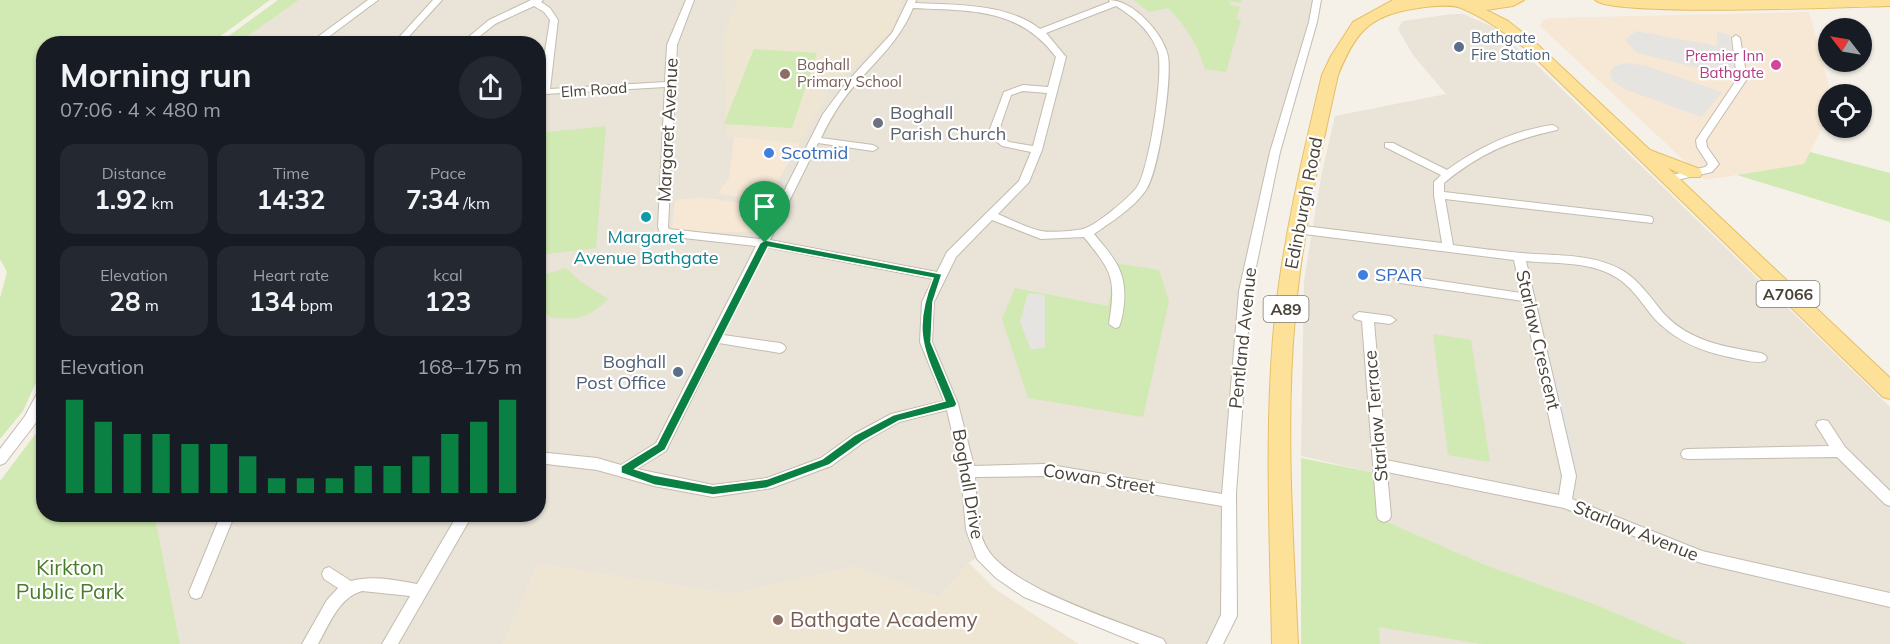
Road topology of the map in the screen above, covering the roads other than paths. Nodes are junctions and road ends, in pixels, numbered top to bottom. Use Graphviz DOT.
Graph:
graph roads {
  1 [pos="374,0"];
  2 [pos="438,0"];
  3 [pos="690,0"];
  4 [pos="1317,0"];
  5 [pos="1518,0"];
  6 [pos="1602,0"];
  7 [pos="536,1"];
  8 [pos="1115,1"];
  9 [pos="1455,2"];
  10 [pos="1729,2"];
  11 [pos="1890,2"];
  12 [pos="911,3"];
  13 [pos="1398,4"];
  14 [pos="1041,32"];
  15 [pos="323,36"];
  16 [pos="405,36"];
  17 [pos="474,36"];
  18 [pos="1736,38"];
  19 [pos="1524,39"];
  20 [pos="546,70"];
  21 [pos="671,84"];
  22 [pos="546,90"];
  23 [pos="1053,92"];
  24 [pos="1553,128"];
  25 [pos="816,140"];
  26 [pos="1389,145"];
  27 [pos="1634,145"];
  28 [pos="873,148"];
  29 [pos="1037,150"];
  30 [pos="1694,173"];
  31 [pos="1448,174"];
  32 [pos="1668,179"];
  33 [pos="1439,195"];
  34 [pos="1686,196"];
  35 [pos="992,216"];
  36 [pos="1648,220"];
  37 [pos="1296,228"];
  38 [pos="1087,233"];
  39 [pos="765,243"];
  40 [pos="1448,247"];
  41 [pos="1519,257"];
  42 [pos="939,276"];
  43 [pos="1400,279"];
  44 [pos="1529,298"];
  45 [pos="1390,320"];
  46 [pos="1115,324"];
  47 [pos="717,338"];
  48 [pos="780,348"];
  49 [pos="1761,358"];
  50 [pos="1890,391"];
  51 [pos="952,404"];
  52 [pos="36,409"];
  53 [pos="1823,425"];
  54 [pos="1840,451"];
  55 [pos="1688,454"];
  56 [pos="546,458"];
  57 [pos="0,459"];
  58 [pos="1381,465"];
  59 [pos="625,470"];
  60 [pos="968,472"];
  61 [pos="1890,500"];
  62 [pos="1229,501"];
  63 [pos="1565,502"];
  64 [pos="1384,516"];
  65 [pos="225,522"];
  66 [pos="461,522"];
  67 [pos="329,574"];
  68 [pos="348,587"];
  69 [pos="421,591"];
  70 [pos="195,592"];
  71 [pos="1890,600"];
  72 [pos="310,644"];
  73 [pos="390,644"];
  74 [pos="1158,644"];
  75 [pos="1215,644"];
  76 [pos="1285,644"];
  1 -- 15 [label="street"];
  2 -- 16 [label="street"];
  3 -- 21 [label="street, Margaret Avenue"];
  4 -- 62 [label="street, Pentland Avenue"];
  5 -- 9 [label="main road, A89"];
  5 -- 19 [label="main road, A7066"];
  6 -- 10 [label="main road"];
  7 -- 17 [label="street"];
  7 -- 20 [label="street, Elm Road"];
  8 -- 14 [label="street"];
  8 -- 38 [label="street"];
  9 -- 13 [label="main road, Edinburgh Road / A89"];
  9 -- 19 [label="main road, A7066"];
  10 -- 11 [label="main road"];
  12 -- 14 [label="street, Boghall Drive"];
  12 -- 25 [label="street"];
  13 -- 37 [label="main road, Edinburgh Road / A89"];
  14 -- 23 [label="street, Boghall Drive"];
  18 -- 30 [label="street"];
  19 -- 27 [label="main road, A7066"];
  21 -- 22 [label="street, Elm Road"];
  21 -- 39 [label="street, Margaret Avenue"];
  23 -- 29 [label="street, Boghall Drive"];
  23 -- 29 [label="street"];
  24 -- 31 [label="street"];
  25 -- 28 [label="street"];
  25 -- 39 [label="street"];
  26 -- 31 [label="street"];
  27 -- 30 [label="main road"];
  27 -- 32 [label="main road, A7066"];
  29 -- 35 [label="street, Boghall Drive"];
  30 -- 32 [label="street"];
  30 -- 34 [label="street"];
  31 -- 33 [label="street"];
  32 -- 34 [label="main road, A7066"];
  33 -- 36 [label="street"];
  33 -- 40 [label="street"];
  34 -- 50 [label="main road, A7066"];
  35 -- 38 [label="street"];
  35 -- 42 [label="street, Boghall Drive"];
  37 -- 40 [label="street, Starlaw Crescent"];
  37 -- 76 [label="main road, Edinburgh Road / A89"];
  38 -- 46 [label="street"];
  39 -- 42 [label="street"];
  39 -- 47 [label="street"];
  40 -- 41 [label="street, Starlaw Crescent"];
  41 -- 44 [label="street, Starlaw Crescent"];
  41 -- 49 [label="street"];
  42 -- 51 [label="street, Boghall Drive"];
  43 -- 44 [label="street"];
  44 -- 63 [label="street, Starlaw Crescent"];
  45 -- 58 [label="street, Starlaw Terrace"];
  47 -- 48 [label="street"];
  47 -- 59 [label="street"];
  51 -- 59 [label="street"];
  51 -- 60 [label="street, Boghall Drive"];
  52 -- 57 [label="street"];
  53 -- 54 [label="street"];
  54 -- 55 [label="street"];
  54 -- 61 [label="street"];
  56 -- 59 [label="street"];
  58 -- 63 [label="street, Starlaw Avenue"];
  58 -- 64 [label="street, Starlaw Terrace"];
  60 -- 62 [label="street, Cowan Street"];
  60 -- 74 [label="street, Boghall Drive"];
  62 -- 75 [label="street, Pentland Avenue"];
  63 -- 71 [label="street, Starlaw Avenue"];
  65 -- 70 [label="street"];
  66 -- 69 [label="street"];
  67 -- 68 [label="street"];
  68 -- 69 [label="street"];
  68 -- 72 [label="street"];
  69 -- 73 [label="street"];
}
